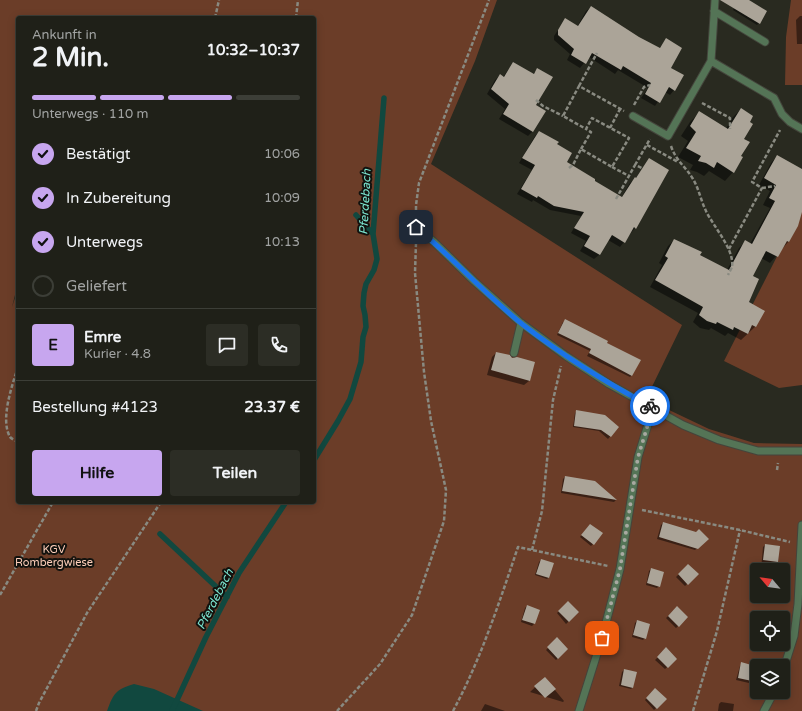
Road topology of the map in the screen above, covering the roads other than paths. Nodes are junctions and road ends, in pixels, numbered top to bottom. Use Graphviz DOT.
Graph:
graph roads {
  1 [pos="715,0"];
  2 [pos="714,11"];
  3 [pos="765,42"];
  4 [pos="711,61"];
  5 [pos="631,115"];
  6 [pos="802,129"];
  7 [pos="416,227"];
  8 [pos="521,323"];
  9 [pos="514,353"];
  10 [pos="653,408"];
  11 [pos="802,451"];
  12 [pos="802,525"];
  13 [pos="787,659"];
  14 [pos="770,699"];
  15 [pos="578,711"];
  16 [pos="764,711"];
  1 -- 2 [label="lane"];
  2 -- 3 [label="lane"];
  2 -- 4 [label="lane"];
  4 -- 5 [label="lane"];
  4 -- 6 [label="lane"];
  7 -- 8 [label="lane"];
  8 -- 9 [label="lane"];
  8 -- 10 [label="lane"];
  10 -- 11 [label="lane"];
  10 -- 15 [label="lane"];
  12 -- 13 [label="lane"];
  14 -- 16 [label="lane"];
}
